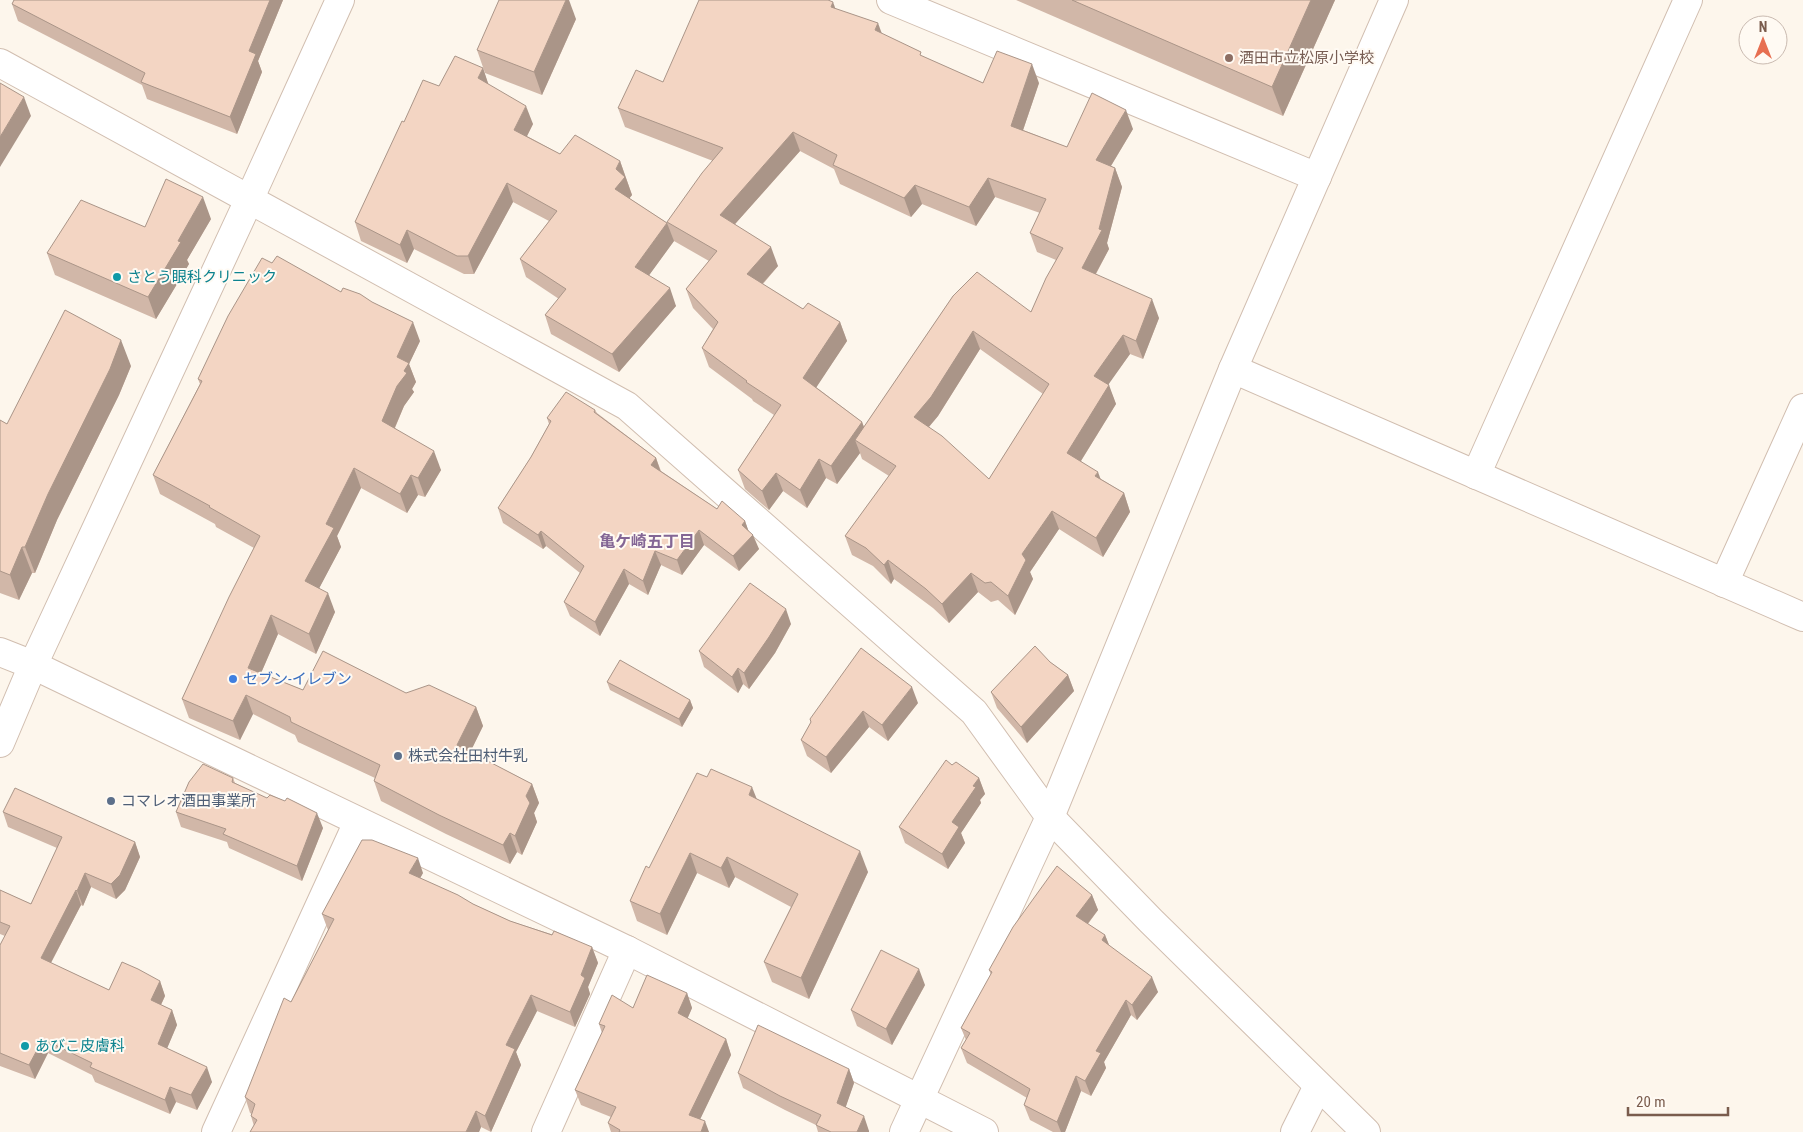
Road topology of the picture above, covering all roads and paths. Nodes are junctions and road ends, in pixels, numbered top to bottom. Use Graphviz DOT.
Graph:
graph roads {
  1 [pos="340,0"];
  2 [pos="891,0"];
  3 [pos="1394,0"];
  4 [pos="1688,0"];
  5 [pos="0,63"];
  6 [pos="1317,177"];
  7 [pos="249,200"];
  8 [pos="1232,370"];
  9 [pos="1803,408"];
  10 [pos="1476,475"];
  11 [pos="1724,583"];
  12 [pos="1803,617"];
  13 [pos="0,652"];
  14 [pos="34,665"];
  15 [pos="0,743"];
  16 [pos="1050,817"];
  17 [pos="358,822"];
  18 [pos="627,950"];
  19 [pos="1318,1086"];
  20 [pos="920,1099"];
  21 [pos="216,1132"];
  22 [pos="546,1132"];
  23 [pos="904,1132"];
  24 [pos="984,1132"];
  25 [pos="1295,1132"];
  26 [pos="1366,1132"];
  1 -- 7 [label="street"];
  2 -- 6 [label="street"];
  3 -- 6 [label="street"];
  4 -- 10 [label="street"];
  5 -- 7 [label="street"];
  6 -- 8 [label="street"];
  7 -- 14 [label="street"];
  7 -- 16 [label="street"];
  8 -- 10 [label="street"];
  8 -- 16 [label="street"];
  9 -- 11 [label="street"];
  10 -- 11 [label="street"];
  11 -- 12 [label="street"];
  13 -- 14 [label="street"];
  14 -- 15 [label="street"];
  14 -- 17 [label="street"];
  16 -- 19 [label="street"];
  16 -- 20 [label="street"];
  17 -- 18 [label="street"];
  17 -- 21 [label="street"];
  18 -- 20 [label="street"];
  18 -- 22 [label="street"];
  19 -- 25 [label="street"];
  19 -- 26 [label="street"];
  20 -- 23 [label="street"];
  20 -- 24 [label="street"];
}
